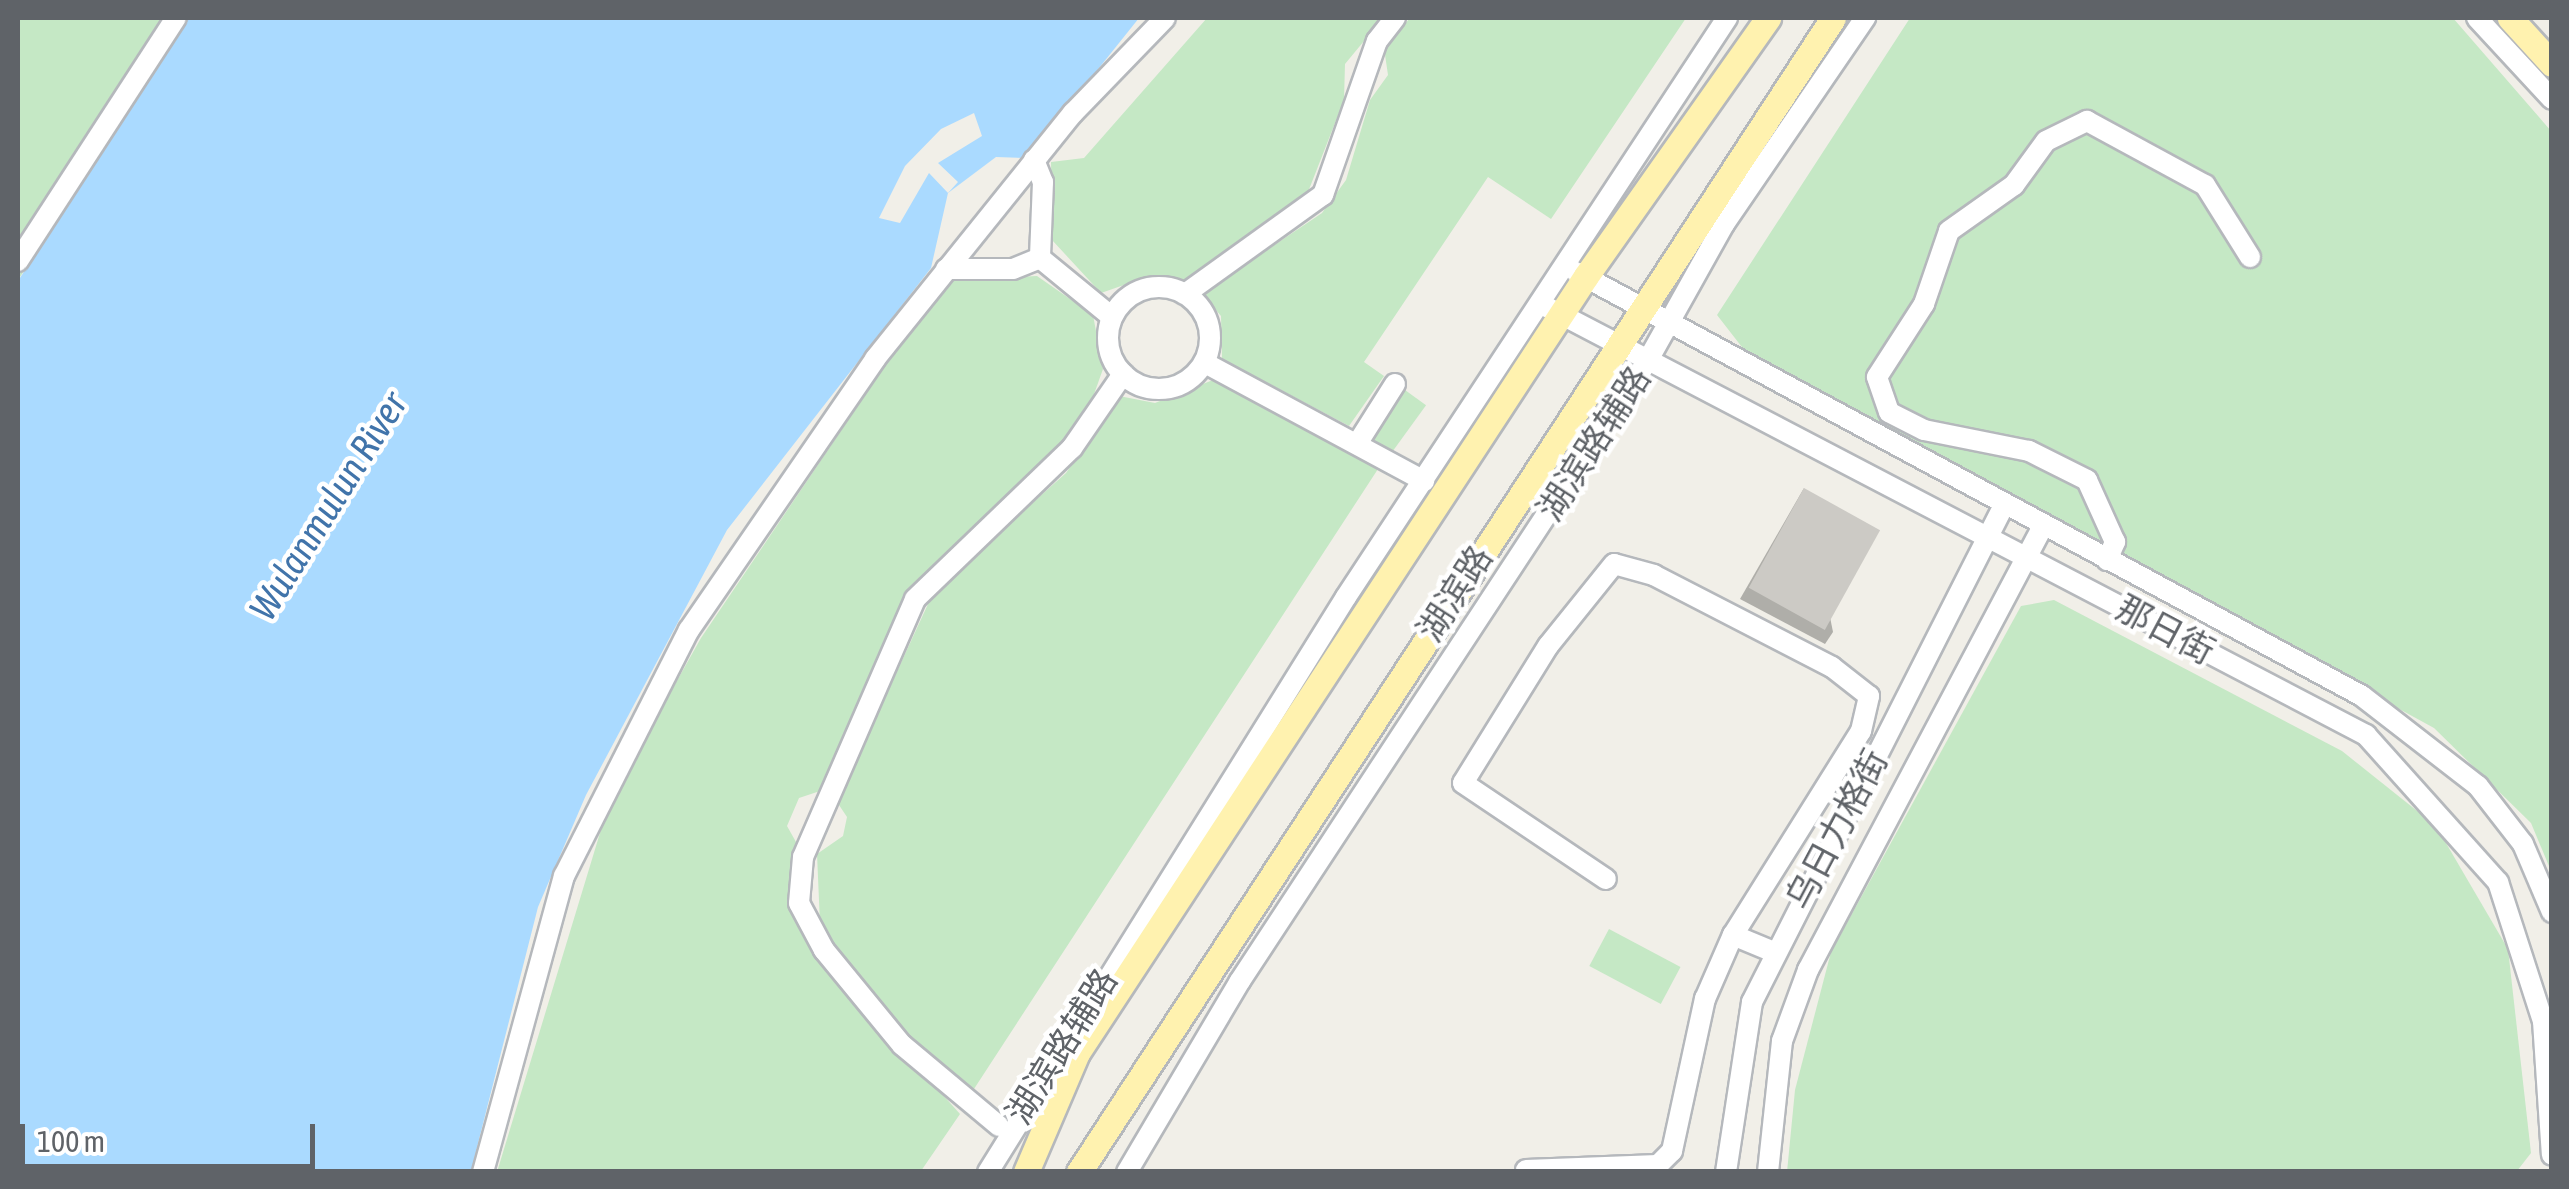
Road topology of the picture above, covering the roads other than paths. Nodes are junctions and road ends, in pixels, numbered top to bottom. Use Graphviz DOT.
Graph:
graph roads {
  1 [pos="176,18"];
  2 [pos="1164,18"];
  3 [pos="1395,18"];
  4 [pos="1727,18"];
  5 [pos="1768,18"];
  6 [pos="1833,18"];
  7 [pos="1865,18"];
  8 [pos="2478,18"];
  9 [pos="2510,18"];
  10 [pos="2552,64"];
  11 [pos="2552,99"];
  12 [pos="1034,160"];
  13 [pos="2250,257"];
  14 [pos="1040,258"];
  15 [pos="18,261"];
  16 [pos="946,270"];
  17 [pos="1575,271"];
  18 [pos="1186,294"];
  19 [pos="1551,309"];
  20 [pos="1112,317"];
  21 [pos="1652,318"];
  22 [pos="1618,344"];
  23 [pos="1648,360"];
  24 [pos="1205,363"];
  25 [pos="1122,374"];
  26 [pos="1395,384"];
  27 [pos="1357,444"];
  28 [pos="1424,481"];
  29 [pos="2004,505"];
  30 [pos="2043,526"];
  31 [pos="1988,538"];
  32 [pos="2026,557"];
  33 [pos="2107,560"];
  34 [pos="1606,878"];
  35 [pos="2552,912"];
  36 [pos="1734,935"];
  37 [pos="1774,952"];
  38 [pos="998,1126"];
  39 [pos="2552,1155"];
  40 [pos="994,1170"];
  41 [pos="1526,1170"];
  42 [pos="483,1172"];
  43 [pos="1026,1172"];
  44 [pos="1079,1172"];
  45 [pos="1127,1172"];
  46 [pos="1726,1172"];
  47 [pos="1768,1172"];
  1 -- 15 [label="street"];
  2 -- 12 [label="street"];
  3 -- 18 [label="street"];
  4 -- 17 [label="street"];
  5 -- 17 [label="main road, 湖滨路"];
  6 -- 21 [label="main road, 湖滨路"];
  7 -- 21 [label="street, 湖滨路辅路"];
  8 -- 11 [label="street"];
  9 -- 10 [label="main road"];
  12 -- 14 [label="street"];
  12 -- 16 [label="street"];
  13 -- 33 [label="street"];
  14 -- 16 [label="street"];
  14 -- 20 [label="street"];
  16 -- 42 [label="street"];
  17 -- 19 [label="main road, 湖滨路"];
  17 -- 21 [label="street, 那日街"];
  18 -- 20 [label="street"];
  18 -- 24 [label="street"];
  19 -- 22 [label="street, 那日街"];
  19 -- 28 [label="street, 湖滨路辅路"];
  19 -- 43 [label="main road, 湖滨路"];
  20 -- 25 [label="street"];
  21 -- 22 [label="main road, 湖滨路"];
  21 -- 23 [label="street, 湖滨路辅路"];
  21 -- 29 [label="street, 那日街"];
  22 -- 23 [label="street, 那日街"];
  22 -- 44 [label="main road, 湖滨路"];
  23 -- 31 [label="street, 那日街"];
  23 -- 45 [label="street, 湖滨路辅路"];
  24 -- 25 [label="street"];
  24 -- 27 [label="street"];
  25 -- 38 [label="street"];
  26 -- 27 [label="street"];
  27 -- 28 [label="street"];
  28 -- 40 [label="street, 湖滨路辅路"];
  29 -- 30 [label="street, 那日街"];
  29 -- 31 [label="street, 乌日力格街"];
  30 -- 32 [label="street, 乌日力格街"];
  30 -- 33 [label="street, 那日街"];
  31 -- 32 [label="street, 那日街"];
  31 -- 37 [label="street, 乌日力格街"];
  32 -- 39 [label="street, 那日街"];
  32 -- 47 [label="street, 乌日力格街"];
  33 -- 35 [label="street, 那日街"];
  34 -- 36 [label="street"];
  36 -- 37 [label="street"];
  36 -- 41 [label="street"];
  37 -- 46 [label="street, 乌日力格街"];
}
